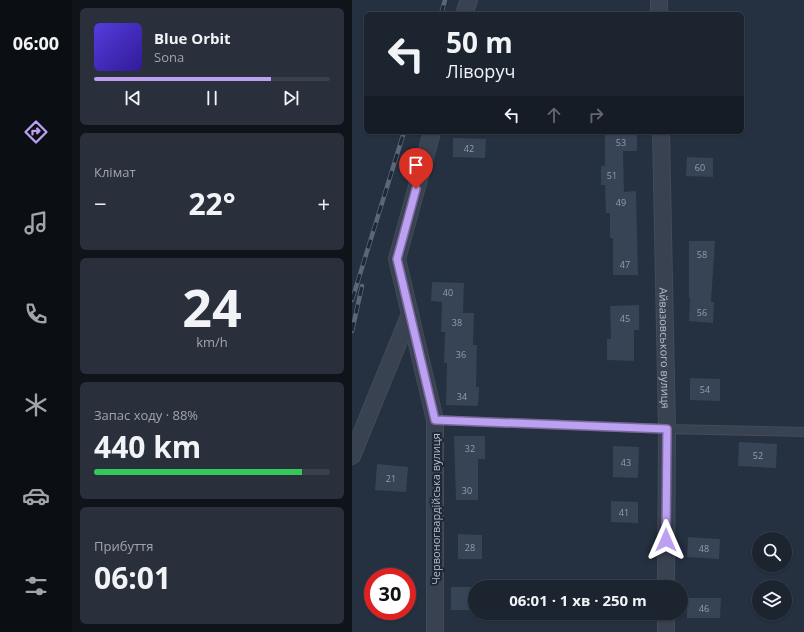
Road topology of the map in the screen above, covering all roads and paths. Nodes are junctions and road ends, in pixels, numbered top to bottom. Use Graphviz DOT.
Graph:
graph roads {
  1 [pos="468,0"];
  2 [pos="659,0"];
  3 [pos="465,12"];
  4 [pos="659,12"];
  5 [pos="431,134"];
  6 [pos="662,134"];
  7 [pos="410,314"];
  8 [pos="435,420"];
  9 [pos="667,429"];
  10 [pos="804,432"];
  11 [pos="352,456"];
  12 [pos="666,580"];
  13 [pos="666,620"];
  14 [pos="435,632"];
  15 [pos="666,632"];
  1 -- 3 [label="street"];
  2 -- 4 [label="street"];
  5 -- 7 [label="street, Червоногвардійська вулиця"];
  6 -- 9 [label="street, Айвазовського вулиця"];
  7 -- 8 [label="street, Червоногвардійська вулиця"];
  7 -- 11 [label="street"];
  8 -- 9 [label="lane"];
  8 -- 14 [label="street, Червоногвардійська вулиця"];
  9 -- 10 [label="lane"];
  9 -- 12 [label="street, Айвазовського вулиця"];
  13 -- 15 [label="street"];
}
